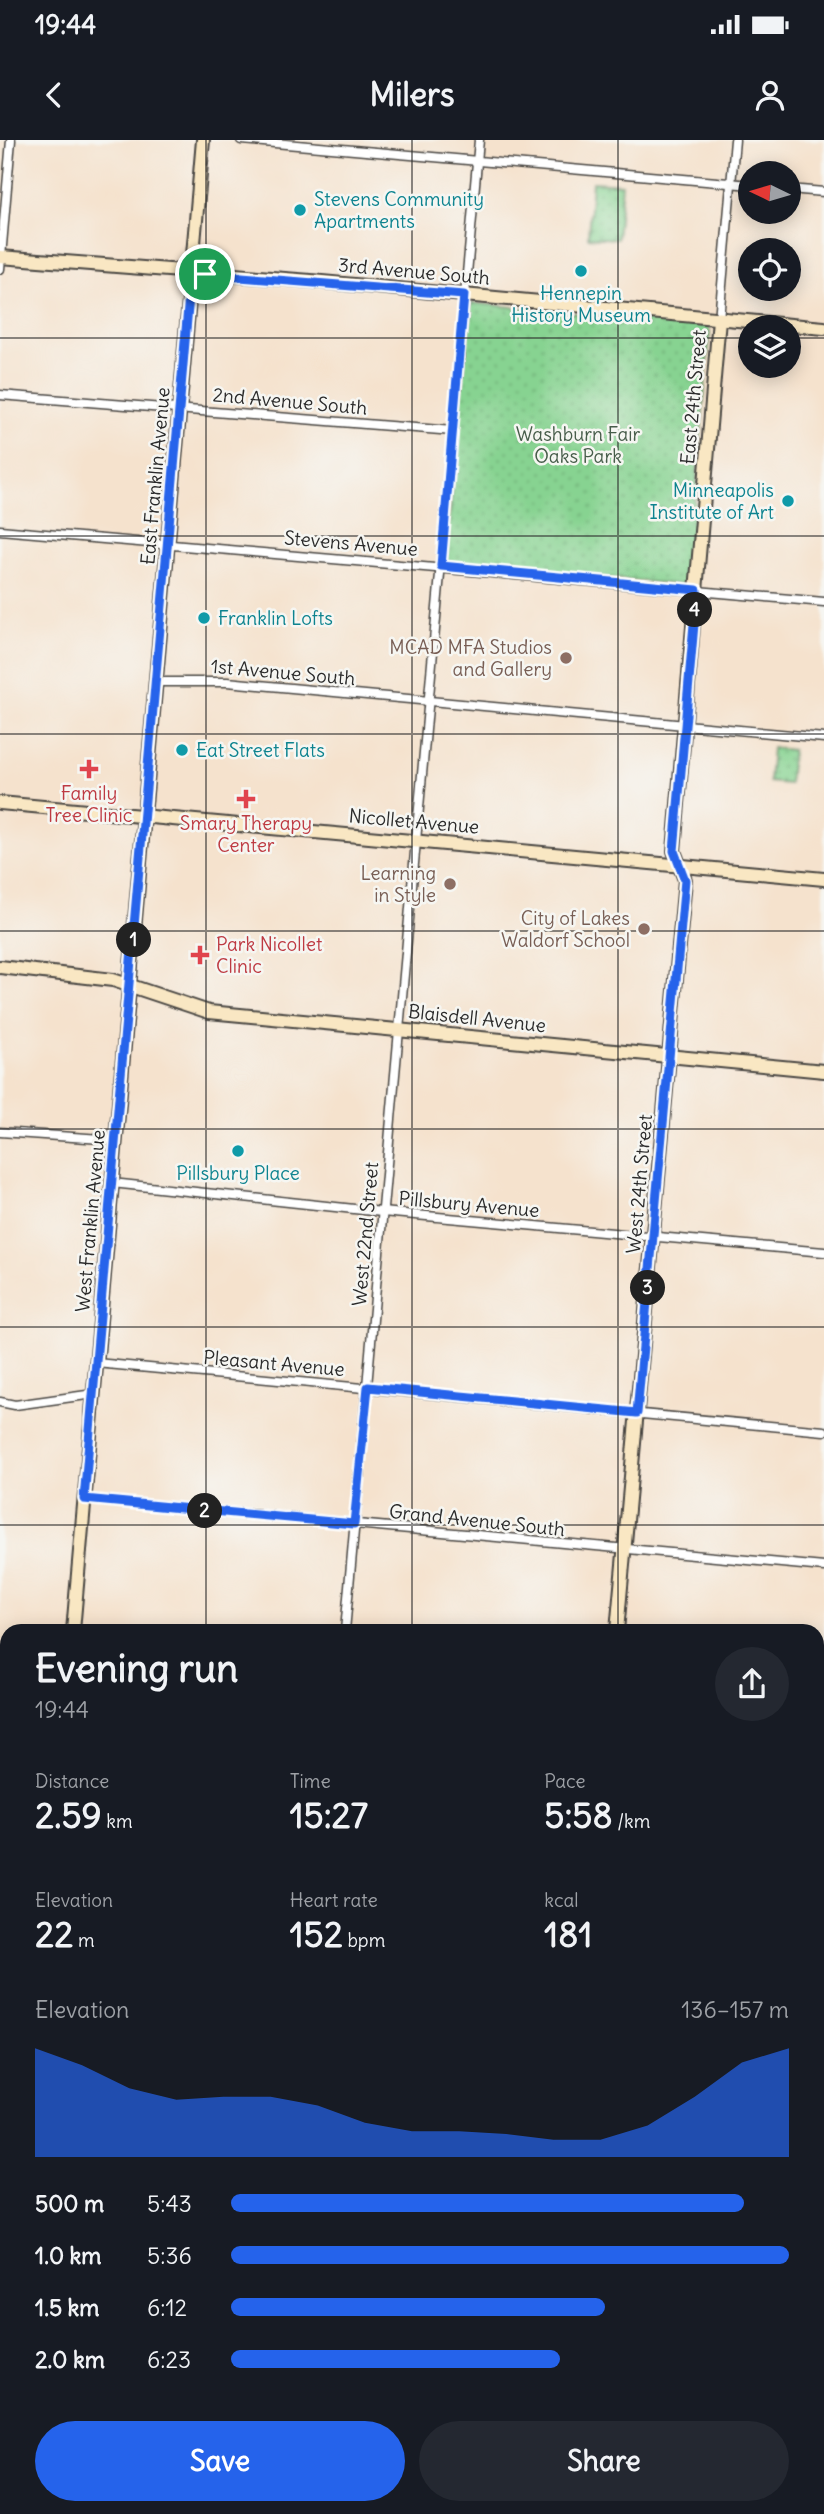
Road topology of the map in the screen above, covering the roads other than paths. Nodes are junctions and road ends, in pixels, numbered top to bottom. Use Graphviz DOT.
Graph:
graph roads {
  1 [pos="11,140"];
  2 [pos="204,140"];
  3 [pos="241,140"];
  4 [pos="479,140"];
  5 [pos="735,140"];
  6 [pos="477,159"];
  7 [pos="732,183"];
  8 [pos="738,184"];
  9 [pos="802,189"];
  10 [pos="824,192"];
  11 [pos="0,261"];
  12 [pos="191,273"];
  13 [pos="464,295"];
  14 [pos="719,319"];
  15 [pos="824,328"];
  16 [pos="0,395"];
  17 [pos="180,410"];
  18 [pos="453,431"];
  19 [pos="0,530"];
  20 [pos="168,544"];
  21 [pos="441,566"];
  22 [pos="697,590"];
  23 [pos="824,602"];
  24 [pos="157,682"];
  25 [pos="429,700"];
  26 [pos="684,726"];
  27 [pos="824,738"];
  28 [pos="0,803"];
  29 [pos="145,815"];
  30 [pos="416,840"];
  31 [pos="679,866"];
  32 [pos="824,880"];
  33 [pos="0,967"];
  34 [pos="130,987"];
  35 [pos="398,1030"];
  36 [pos="669,1057"];
  37 [pos="824,1071"];
  38 [pos="0,1132"];
  39 [pos="116,1140"];
  40 [pos="112,1183"];
  41 [pos="382,1212"];
  42 [pos="653,1237"];
  43 [pos="824,1252"];
  44 [pos="96,1363"];
  45 [pos="368,1387"];
  46 [pos="94,1394"];
  47 [pos="0,1402"];
  48 [pos="637,1413"];
  49 [pos="824,1430"];
  50 [pos="84,1499"];
  51 [pos="354,1524"];
  52 [pos="624,1551"];
  53 [pos="824,1567"];
  54 [pos="74,1624"];
  55 [pos="346,1624"];
  56 [pos="618,1624"];
  1 -- 11 [label="street"];
  2 -- 12 [label="street, East Franklin Avenue"];
  3 -- 6 [label="street"];
  4 -- 6 [label="street, West 22nd Street"];
  5 -- 7 [label="street, East 24th Street"];
  6 -- 7 [label="street"];
  6 -- 13 [label="street, West 22nd Street"];
  7 -- 8 [label="street"];
  7 -- 14 [label="street, East 24th Street"];
  9 -- 10 [label="street"];
  11 -- 12 [label="street, 3rd Avenue South"];
  12 -- 13 [label="street, 3rd Avenue South"];
  12 -- 17 [label="street, East Franklin Avenue"];
  13 -- 14 [label="street, 3rd Avenue South"];
  13 -- 18 [label="street, West 22nd Street"];
  14 -- 15 [label="street, 3rd Avenue South"];
  14 -- 22 [label="street, East 24th Street"];
  16 -- 17 [label="street, 2nd Avenue South"];
  17 -- 18 [label="street, 2nd Avenue South"];
  17 -- 20 [label="street, East Franklin Avenue"];
  18 -- 21 [label="street, West 22nd Street"];
  19 -- 20 [label="street, Stevens Avenue"];
  20 -- 21 [label="street, Stevens Avenue"];
  20 -- 24 [label="street, East Franklin Avenue"];
  21 -- 22 [label="street, Stevens Avenue"];
  21 -- 25 [label="street, West 22nd Street"];
  22 -- 23 [label="street, Stevens Avenue"];
  22 -- 26 [label="street, East 24th Street"];
  24 -- 25 [label="street, 1st Avenue South"];
  24 -- 29 [label="street, East Franklin Avenue"];
  25 -- 26 [label="street, 1st Avenue South"];
  25 -- 30 [label="street, West 22nd Street"];
  26 -- 27 [label="street, 1st Avenue South"];
  26 -- 31 [label="street, East 24th Street"];
  28 -- 29 [label="street, Nicollet Avenue"];
  29 -- 30 [label="street, Nicollet Avenue"];
  29 -- 34 [label="street, West Franklin Avenue"];
  30 -- 31 [label="street, Nicollet Avenue"];
  30 -- 35 [label="street, West 22nd Street"];
  31 -- 32 [label="street, Nicollet Avenue"];
  31 -- 36 [label="street, West 24th Street"];
  33 -- 34 [label="street, Blaisdell Avenue"];
  34 -- 35 [label="street, Blaisdell Avenue"];
  34 -- 39 [label="street, West Franklin Avenue"];
  35 -- 36 [label="street, Blaisdell Avenue"];
  35 -- 41 [label="street, West 22nd Street"];
  36 -- 37 [label="street, Blaisdell Avenue"];
  36 -- 42 [label="street, West 24th Street"];
  38 -- 39 [label="street"];
  39 -- 40 [label="street, West Franklin Avenue"];
  40 -- 41 [label="street, Pillsbury Avenue"];
  40 -- 44 [label="street, West Franklin Avenue"];
  41 -- 42 [label="street, Pillsbury Avenue"];
  41 -- 45 [label="street, West 22nd Street"];
  42 -- 43 [label="street, Pillsbury Avenue"];
  42 -- 48 [label="street, West 24th Street"];
  44 -- 45 [label="street, Pleasant Avenue"];
  44 -- 46 [label="street, West Franklin Avenue"];
  45 -- 48 [label="street, Pleasant Avenue"];
  45 -- 51 [label="street, West 22nd Street"];
  46 -- 47 [label="street"];
  46 -- 50 [label="street, West Franklin Avenue"];
  48 -- 49 [label="street, Pleasant Avenue"];
  48 -- 52 [label="street, West 24th Street"];
  50 -- 51 [label="street, Grand Avenue South"];
  50 -- 54 [label="street, West Franklin Avenue"];
  51 -- 52 [label="street, Grand Avenue South"];
  51 -- 55 [label="street, West 22nd Street"];
  52 -- 53 [label="street, Grand Avenue South"];
  52 -- 56 [label="street, West 24th Street"];
}
